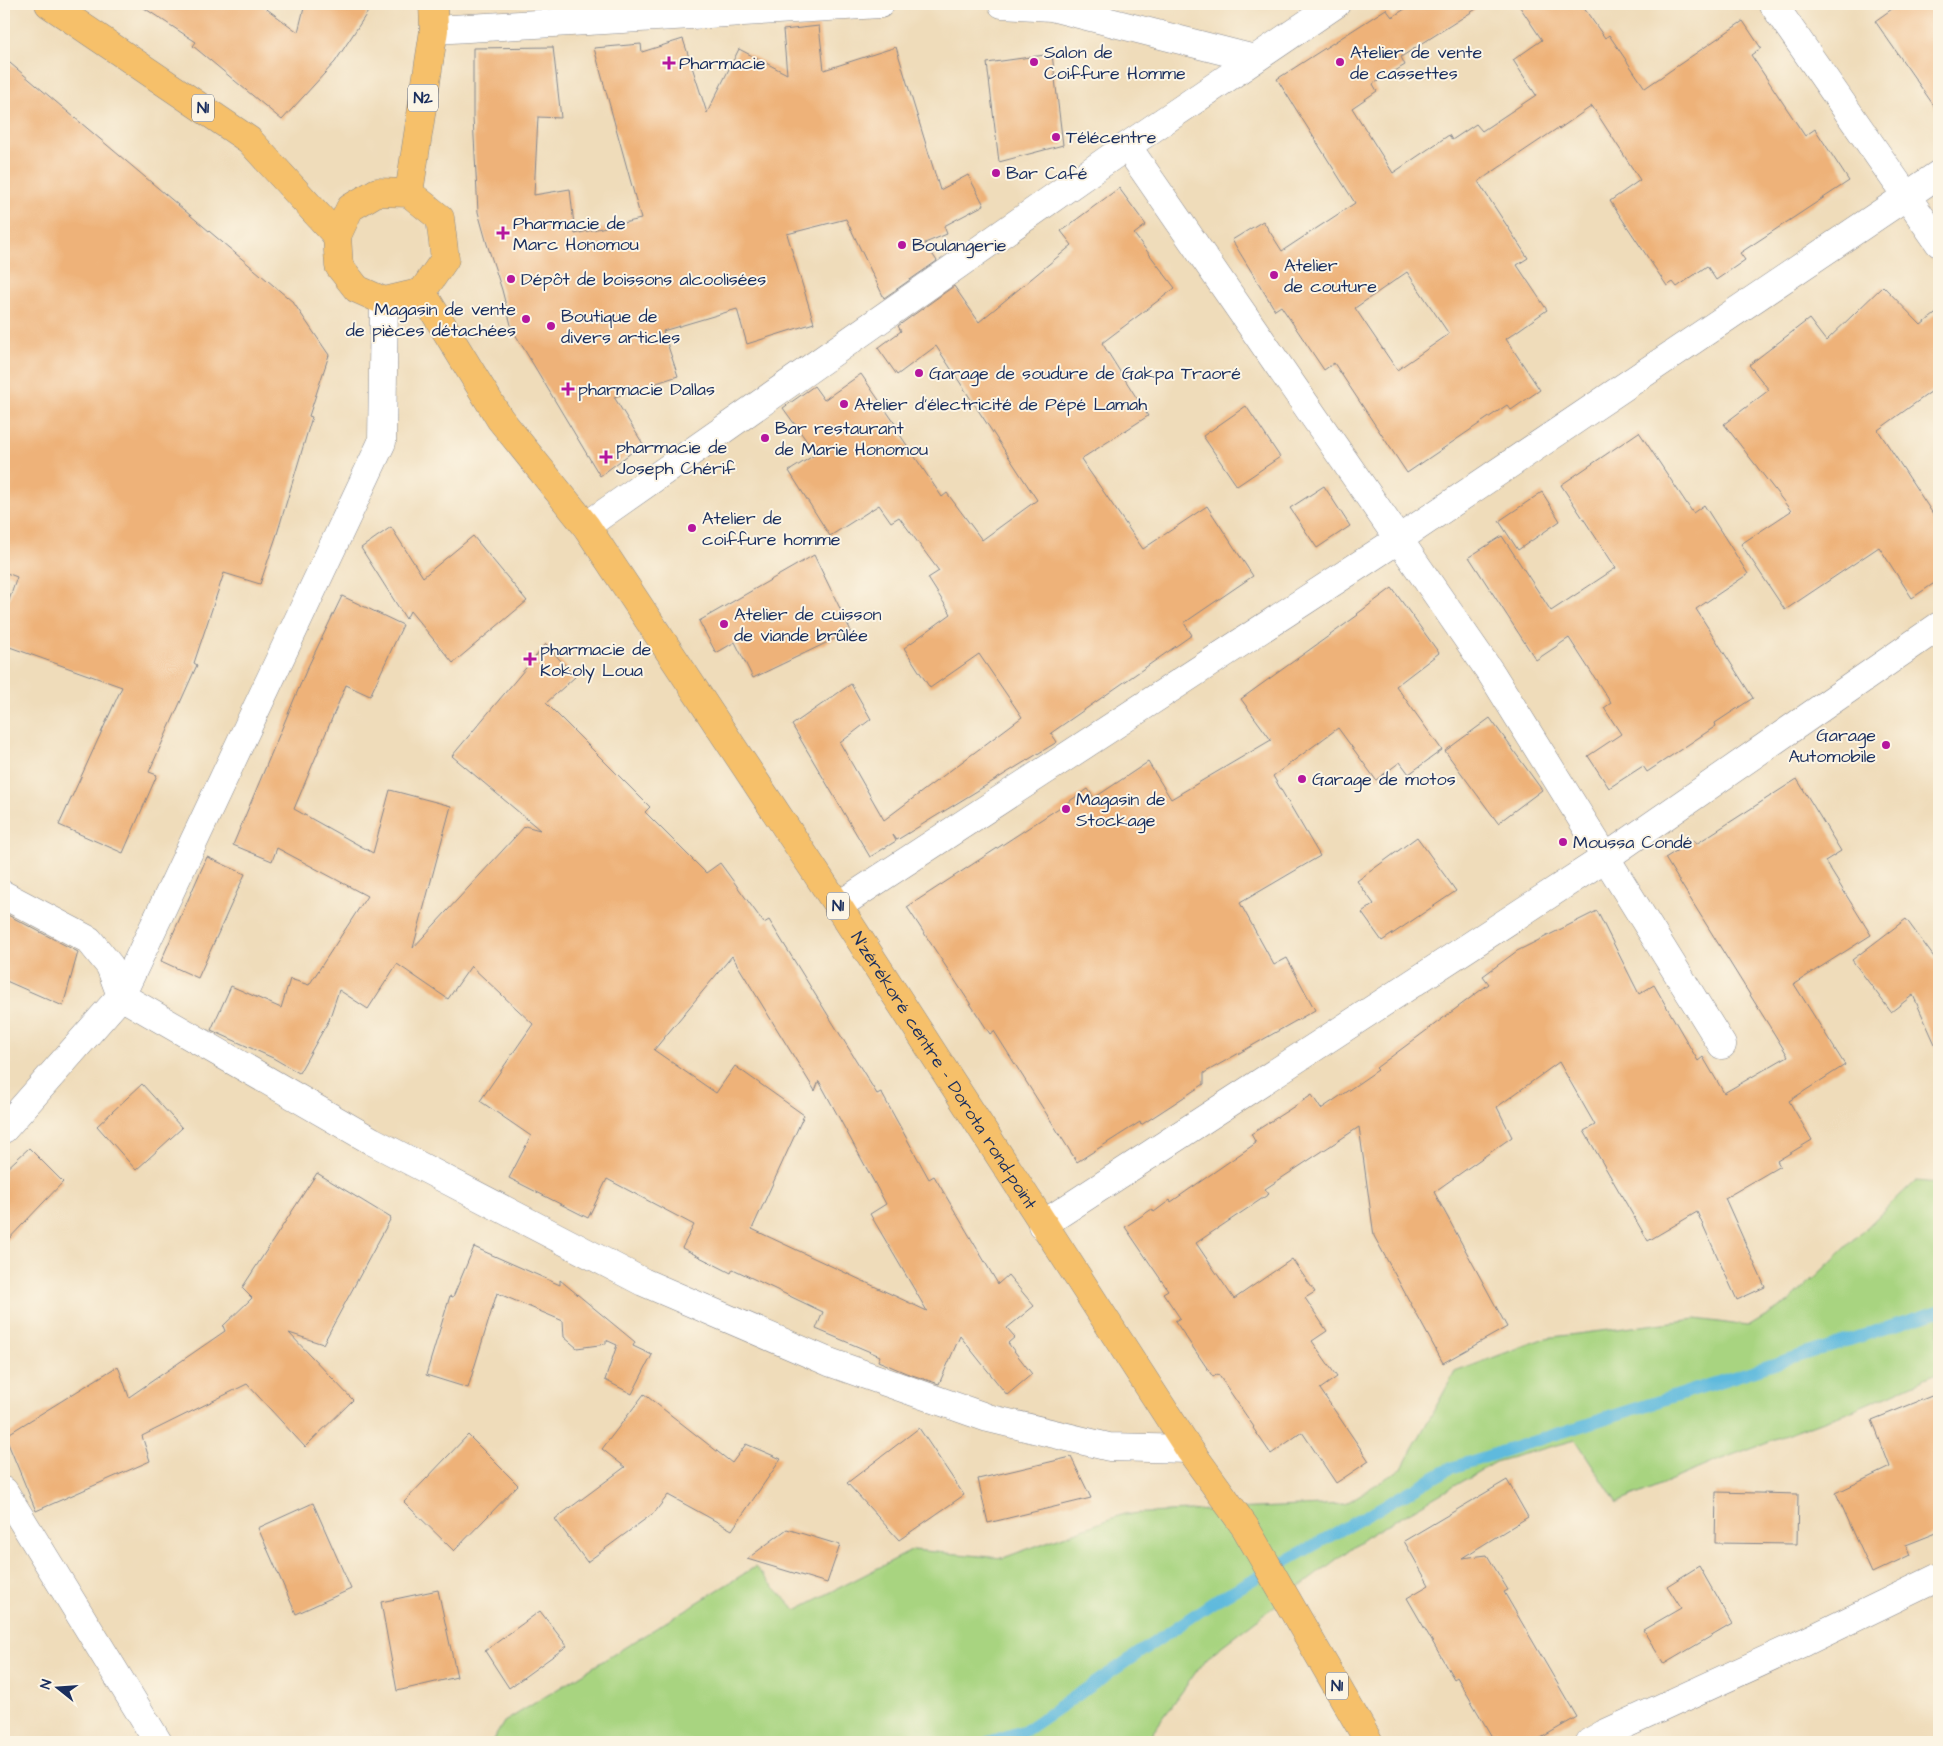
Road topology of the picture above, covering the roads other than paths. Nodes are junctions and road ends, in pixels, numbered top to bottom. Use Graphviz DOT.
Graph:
graph roads {
  1 [pos="49,4"];
  2 [pos="880,4"];
  3 [pos="1002,4"];
  4 [pos="1336,4"];
  5 [pos="1773,4"];
  6 [pos="1075,8"];
  7 [pos="433,17"];
  8 [pos="1255,59"];
  9 [pos="1127,146"];
  10 [pos="1939,174"];
  11 [pos="408,193"];
  12 [pos="1906,196"];
  13 [pos="337,236"];
  14 [pos="1939,243"];
  15 [pos="422,292"];
  16 [pos="384,301"];
  17 [pos="586,526"];
  18 [pos="1399,539"];
  19 [pos="1939,626"];
  20 [pos="1605,858"];
  21 [pos="4,895"];
  22 [pos="838,906"];
  23 [pos="121,996"];
  24 [pos="1722,1045"];
  25 [pos="4,1129"];
  26 [pos="1042,1225"];
  27 [pos="1189,1449"];
  28 [pos="4,1491"];
  29 [pos="1939,1577"];
  30 [pos="158,1742"];
  31 [pos="1369,1742"];
  32 [pos="1590,1742"];
  1 -- 13 [label="highway, N1"];
  2 -- 7 [label="street"];
  3 -- 6 [label="street"];
  4 -- 8 [label="street"];
  5 -- 12 [label="street"];
  6 -- 8 [label="street"];
  7 -- 11 [label="highway, N2"];
  8 -- 9 [label="street"];
  9 -- 17 [label="street"];
  9 -- 18 [label="street"];
  10 -- 12 [label="street"];
  11 -- 13 [label="highway"];
  11 -- 15 [label="highway"];
  12 -- 14 [label="street"];
  12 -- 18 [label="street"];
  13 -- 16 [label="highway"];
  15 -- 16 [label="highway"];
  15 -- 17 [label="highway, N'zérékoré centre - Dorota rond-point / N1"];
  16 -- 23 [label="street"];
  17 -- 22 [label="highway, N'zérékoré centre - Dorota rond-point / N1"];
  18 -- 20 [label="street"];
  18 -- 22 [label="street"];
  19 -- 20 [label="street"];
  20 -- 24 [label="street"];
  20 -- 26 [label="street"];
  21 -- 23 [label="street"];
  22 -- 26 [label="highway, N'zérékoré centre - Dorota rond-point / N1"];
  23 -- 25 [label="street"];
  23 -- 27 [label="street"];
  26 -- 27 [label="highway, N'zérékoré centre - Dorota rond-point / N1"];
  27 -- 31 [label="highway, N'zérékoré centre - Dorota rond-point / N1"];
  28 -- 30 [label="street"];
  29 -- 32 [label="street"];
}
